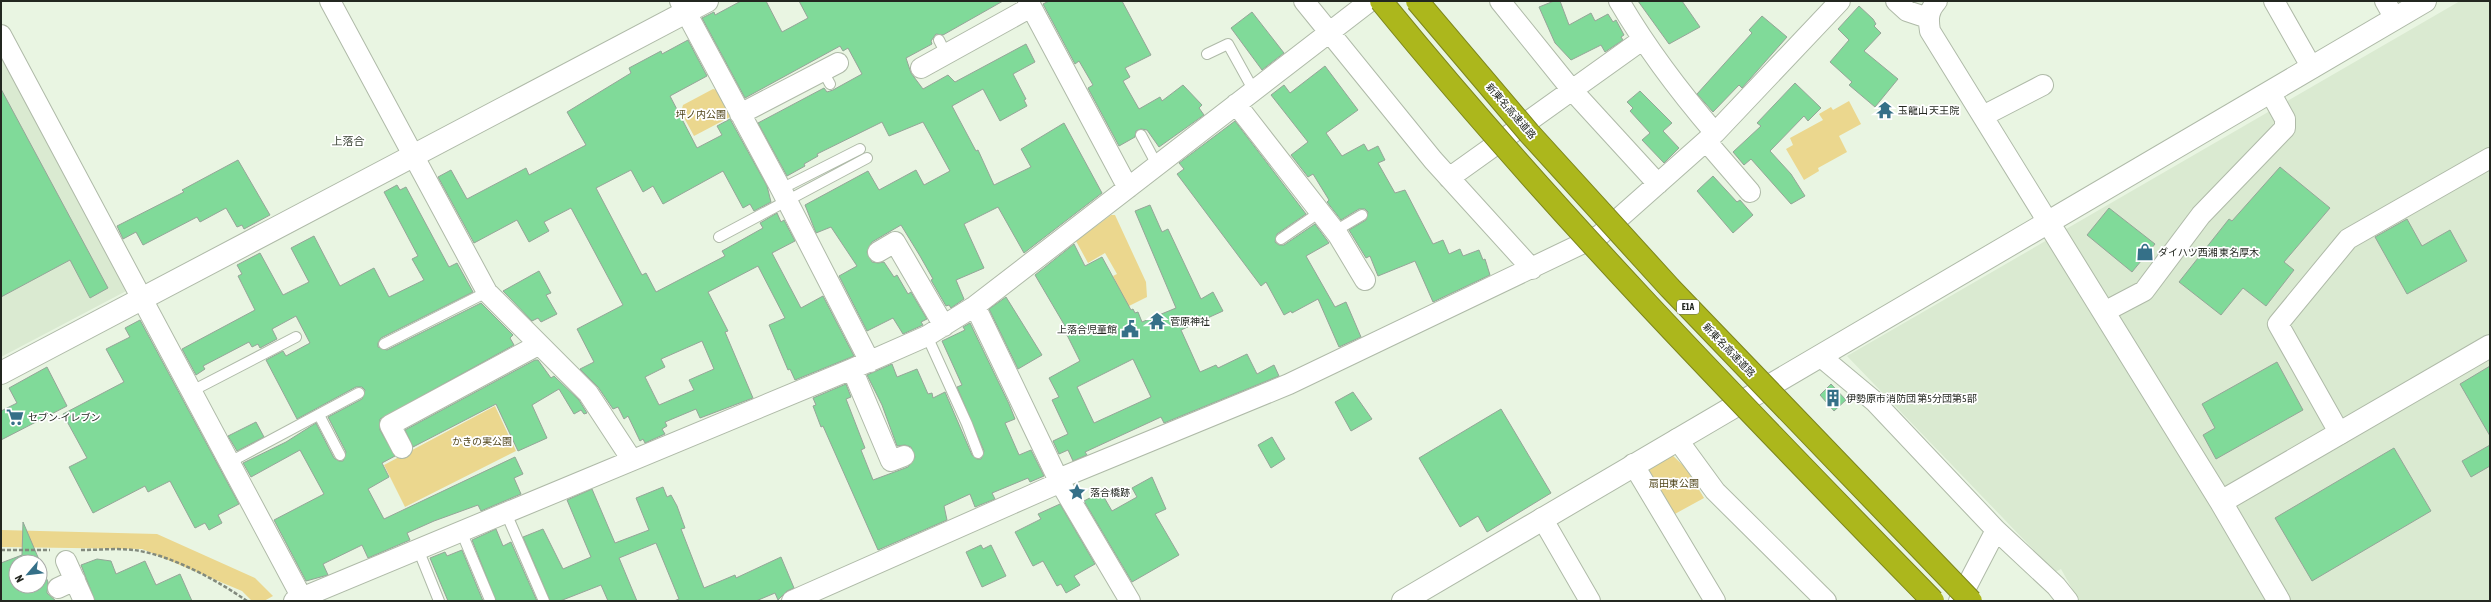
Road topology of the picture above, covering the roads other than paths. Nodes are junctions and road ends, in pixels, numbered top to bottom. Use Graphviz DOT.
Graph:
graph roads {
  1 [pos="330,1"];
  2 [pos="707,1"];
  3 [pos="1304,1"];
  4 [pos="1370,1"];
  5 [pos="1381,1"];
  6 [pos="1417,1"];
  7 [pos="1500,1"];
  8 [pos="1619,1"];
  9 [pos="1840,1"];
  10 [pos="1896,1"];
  11 [pos="2274,1"];
  12 [pos="2425,1"];
  13 [pos="1030,4"];
  14 [pos="683,7"];
  15 [pos="1932,10"];
  16 [pos="2390,10"];
  17 [pos="1329,34"];
  18 [pos="1,35"];
  19 [pos="1642,40"];
  20 [pos="1207,54"];
  21 [pos="920,68"];
  22 [pos="2312,68"];
  23 [pos="830,73"];
  24 [pos="2043,85"];
  25 [pos="1571,89"];
  26 [pos="1254,91"];
  27 [pos="2270,92"];
  28 [pos="1236,104"];
  29 [pos="740,114"];
  30 [pos="1983,116"];
  31 [pos="1141,135"];
  32 [pos="1711,137"];
  33 [pos="860,149"];
  34 [pos="413,157"];
  35 [pos="867,158"];
  36 [pos="2490,158"];
  37 [pos="1158,165"];
  38 [pos="1449,178"];
  39 [pos="1658,184"];
  40 [pos="1128,188"];
  41 [pos="1741,188"];
  42 [pos="784,195"];
  43 [pos="1320,212"];
  44 [pos="1362,216"];
  45 [pos="2048,222"];
  46 [pos="1335,231"];
  47 [pos="719,237"];
  48 [pos="1281,239"];
  49 [pos="893,243"];
  50 [pos="1532,269"];
  51 [pos="1366,280"];
  52 [pos="487,292"];
  53 [pos="143,298"];
  54 [pos="975,306"];
  55 [pos="2104,312"];
  56 [pos="944,326"];
  57 [pos="927,336"];
  58 [pos="296,337"];
  59 [pos="384,344"];
  60 [pos="538,345"];
  61 [pos="2490,346"];
  62 [pos="1820,356"];
  63 [pos="861,365"];
  64 [pos="1,373"];
  65 [pos="192,391"];
  66 [pos="359,394"];
  67 [pos="319,415"];
  68 [pos="2340,434"];
  69 [pos="1677,439"];
  70 [pos="402,448"];
  71 [pos="978,453"];
  72 [pos="340,454"];
  73 [pos="632,460"];
  74 [pos="230,462"];
  75 [pos="890,462"];
  76 [pos="1633,464"];
  77 [pos="1058,479"];
  78 [pos="2221,502"];
  79 [pos="506,513"];
  80 [pos="1542,518"];
  81 [pos="1996,530"];
  82 [pos="461,531"];
  83 [pos="418,549"];
  84 [pos="64,554"];
  85 [pos="298,599"];
  86 [pos="490,600"];
  87 [pos="84,601"];
  88 [pos="439,601"];
  89 [pos="544,601"];
  90 [pos="792,601"];
  91 [pos="1130,601"];
  92 [pos="1402,601"];
  93 [pos="1590,601"];
  94 [pos="1715,601"];
  95 [pos="1826,601"];
  96 [pos="1933,601"];
  97 [pos="1960,601"];
  98 [pos="1971,601"];
  99 [pos="2068,601"];
  100 [pos="2279,601"];
  1 -- 34 [label="street"];
  2 -- 14 [label="street"];
  3 -- 17 [label="street"];
  4 -- 17 [label="street"];
  5 -- 96 [label="highway, E1A, bridge"];
  6 -- 98 [label="highway, 新東名高速道路 / E1A, bridge"];
  7 -- 25 [label="street"];
  8 -- 19 [label="street"];
  9 -- 32 [label="street"];
  10 -- 15 [label="street"];
  11 -- 22 [label="street"];
  12 -- 16 [label="street"];
  13 -- 21 [label="street"];
  13 -- 40 [label="street"];
  14 -- 29 [label="street"];
  14 -- 34 [label="street"];
  15 -- 30 [label="street"];
  16 -- 22 [label="street"];
  17 -- 26 [label="street"];
  17 -- 38 [label="street"];
  18 -- 53 [label="street"];
  19 -- 25 [label="street"];
  19 -- 32 [label="street"];
  20 -- 26 [label="lane"];
  22 -- 27 [label="street"];
  23 -- 29 [label="street"];
  24 -- 30 [label="street"];
  25 -- 38 [label="street"];
  25 -- 39 [label="street"];
  26 -- 28 [label="street"];
  27 -- 45 [label="street"];
  27 -- 55 [label="street"];
  28 -- 37 [label="street"];
  28 -- 43 [label="street"];
  29 -- 42 [label="street"];
  30 -- 45 [label="street"];
  31 -- 37 [label="lane"];
  32 -- 39 [label="street"];
  32 -- 41 [label="street"];
  33 -- 42 [label="lane"];
  34 -- 52 [label="street"];
  34 -- 53 [label="street"];
  35 -- 42 [label="lane"];
  36 -- 68 [label="street"];
  37 -- 40 [label="street"];
  38 -- 50 [label="street"];
  39 -- 50 [label="street"];
  40 -- 54 [label="street"];
  42 -- 47 [label="lane"];
  42 -- 63 [label="street"];
  43 -- 46 [label="street"];
  43 -- 48 [label="lane"];
  44 -- 46 [label="lane"];
  45 -- 55 [label="street"];
  45 -- 62 [label="street"];
  46 -- 51 [label="street"];
  49 -- 56 [label="street"];
  50 -- 77 [label="street"];
  52 -- 59 [label="lane"];
  52 -- 60 [label="street"];
  53 -- 64 [label="street"];
  53 -- 65 [label="street"];
  54 -- 56 [label="street"];
  54 -- 77 [label="street"];
  55 -- 78 [label="street"];
  56 -- 57 [label="street"];
  57 -- 63 [label="street"];
  57 -- 71 [label="lane"];
  58 -- 65 [label="lane"];
  60 -- 70 [label="street"];
  60 -- 73 [label="street"];
  61 -- 68 [label="street"];
  62 -- 69 [label="street"];
  62 -- 81 [label="street"];
  63 -- 73 [label="street"];
  63 -- 75 [label="street"];
  65 -- 74 [label="street"];
  66 -- 67 [label="lane"];
  67 -- 72 [label="lane"];
  67 -- 74 [label="lane"];
  68 -- 78 [label="street"];
  69 -- 76 [label="street"];
  69 -- 95 [label="street"];
  73 -- 79 [label="street"];
  74 -- 85 [label="street"];
  76 -- 80 [label="street"];
  76 -- 94 [label="street"];
  77 -- 90 [label="street"];
  77 -- 91 [label="street"];
  78 -- 100 [label="street"];
  79 -- 82 [label="street"];
  79 -- 89 [label="lane"];
  80 -- 92 [label="street"];
  80 -- 93 [label="street"];
  81 -- 97 [label="street"];
  81 -- 99 [label="street"];
  82 -- 83 [label="street"];
  82 -- 86 [label="lane"];
  83 -- 85 [label="street"];
  83 -- 88 [label="lane"];
  84 -- 87 [label="street"];
}
